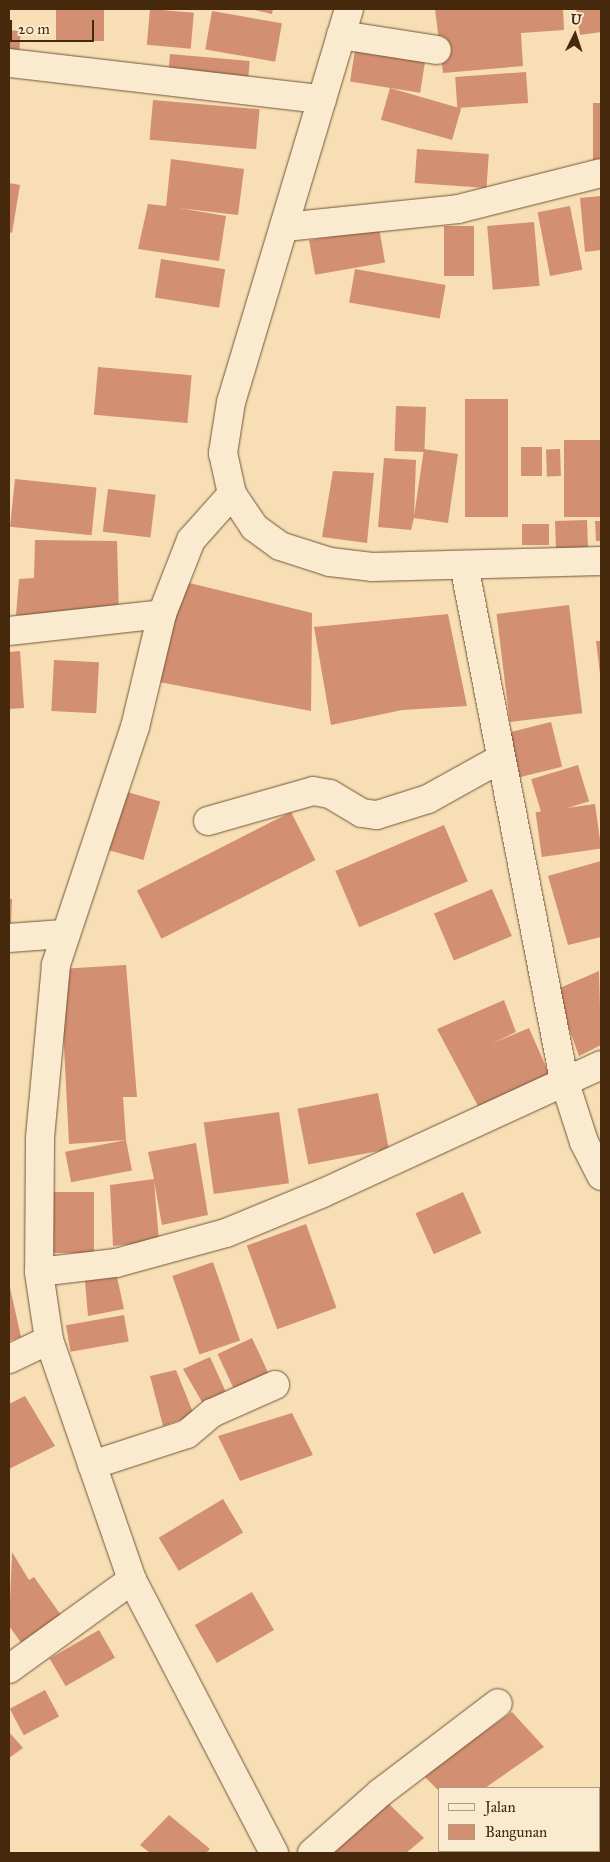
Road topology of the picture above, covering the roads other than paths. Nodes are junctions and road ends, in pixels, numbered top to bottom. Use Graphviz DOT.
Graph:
graph roads {
  1 [pos="348,9"];
  2 [pos="341,35"];
  3 [pos="437,50"];
  4 [pos="9,62"];
  5 [pos="322,99"];
  6 [pos="601,173"];
  7 [pos="285,227"];
  8 [pos="232,494"];
  9 [pos="601,561"];
  10 [pos="464,565"];
  11 [pos="162,614"];
  12 [pos="9,631"];
  13 [pos="500,760"];
  14 [pos="208,821"];
  15 [pos="63,934"];
  16 [pos="9,938"];
  17 [pos="601,1065"];
  18 [pos="564,1080"];
  19 [pos="601,1176"];
  20 [pos="39,1272"];
  21 [pos="49,1340"];
  22 [pos="9,1358"];
  23 [pos="275,1385"];
  24 [pos="92,1465"];
  25 [pos="132,1580"];
  26 [pos="9,1669"];
  27 [pos="498,1703"];
  28 [pos="274,1853"];
  29 [pos="312,1853"];
  1 -- 2 [label="street"];
  2 -- 3 [label="street"];
  2 -- 5 [label="street"];
  4 -- 5 [label="street"];
  5 -- 7 [label="street"];
  6 -- 7 [label="street"];
  7 -- 8 [label="street"];
  8 -- 10 [label="street"];
  8 -- 11 [label="street"];
  9 -- 10 [label="street"];
  10 -- 13 [label="street"];
  11 -- 12 [label="street"];
  11 -- 15 [label="street"];
  13 -- 14 [label="street"];
  13 -- 18 [label="street"];
  15 -- 16 [label="street"];
  15 -- 20 [label="street"];
  17 -- 18 [label="street"];
  18 -- 19 [label="street"];
  18 -- 20 [label="street"];
  20 -- 21 [label="street"];
  21 -- 22 [label="street"];
  21 -- 24 [label="street"];
  23 -- 24 [label="street"];
  24 -- 25 [label="street"];
  25 -- 26 [label="street"];
  25 -- 28 [label="street"];
  27 -- 29 [label="street"];
}
